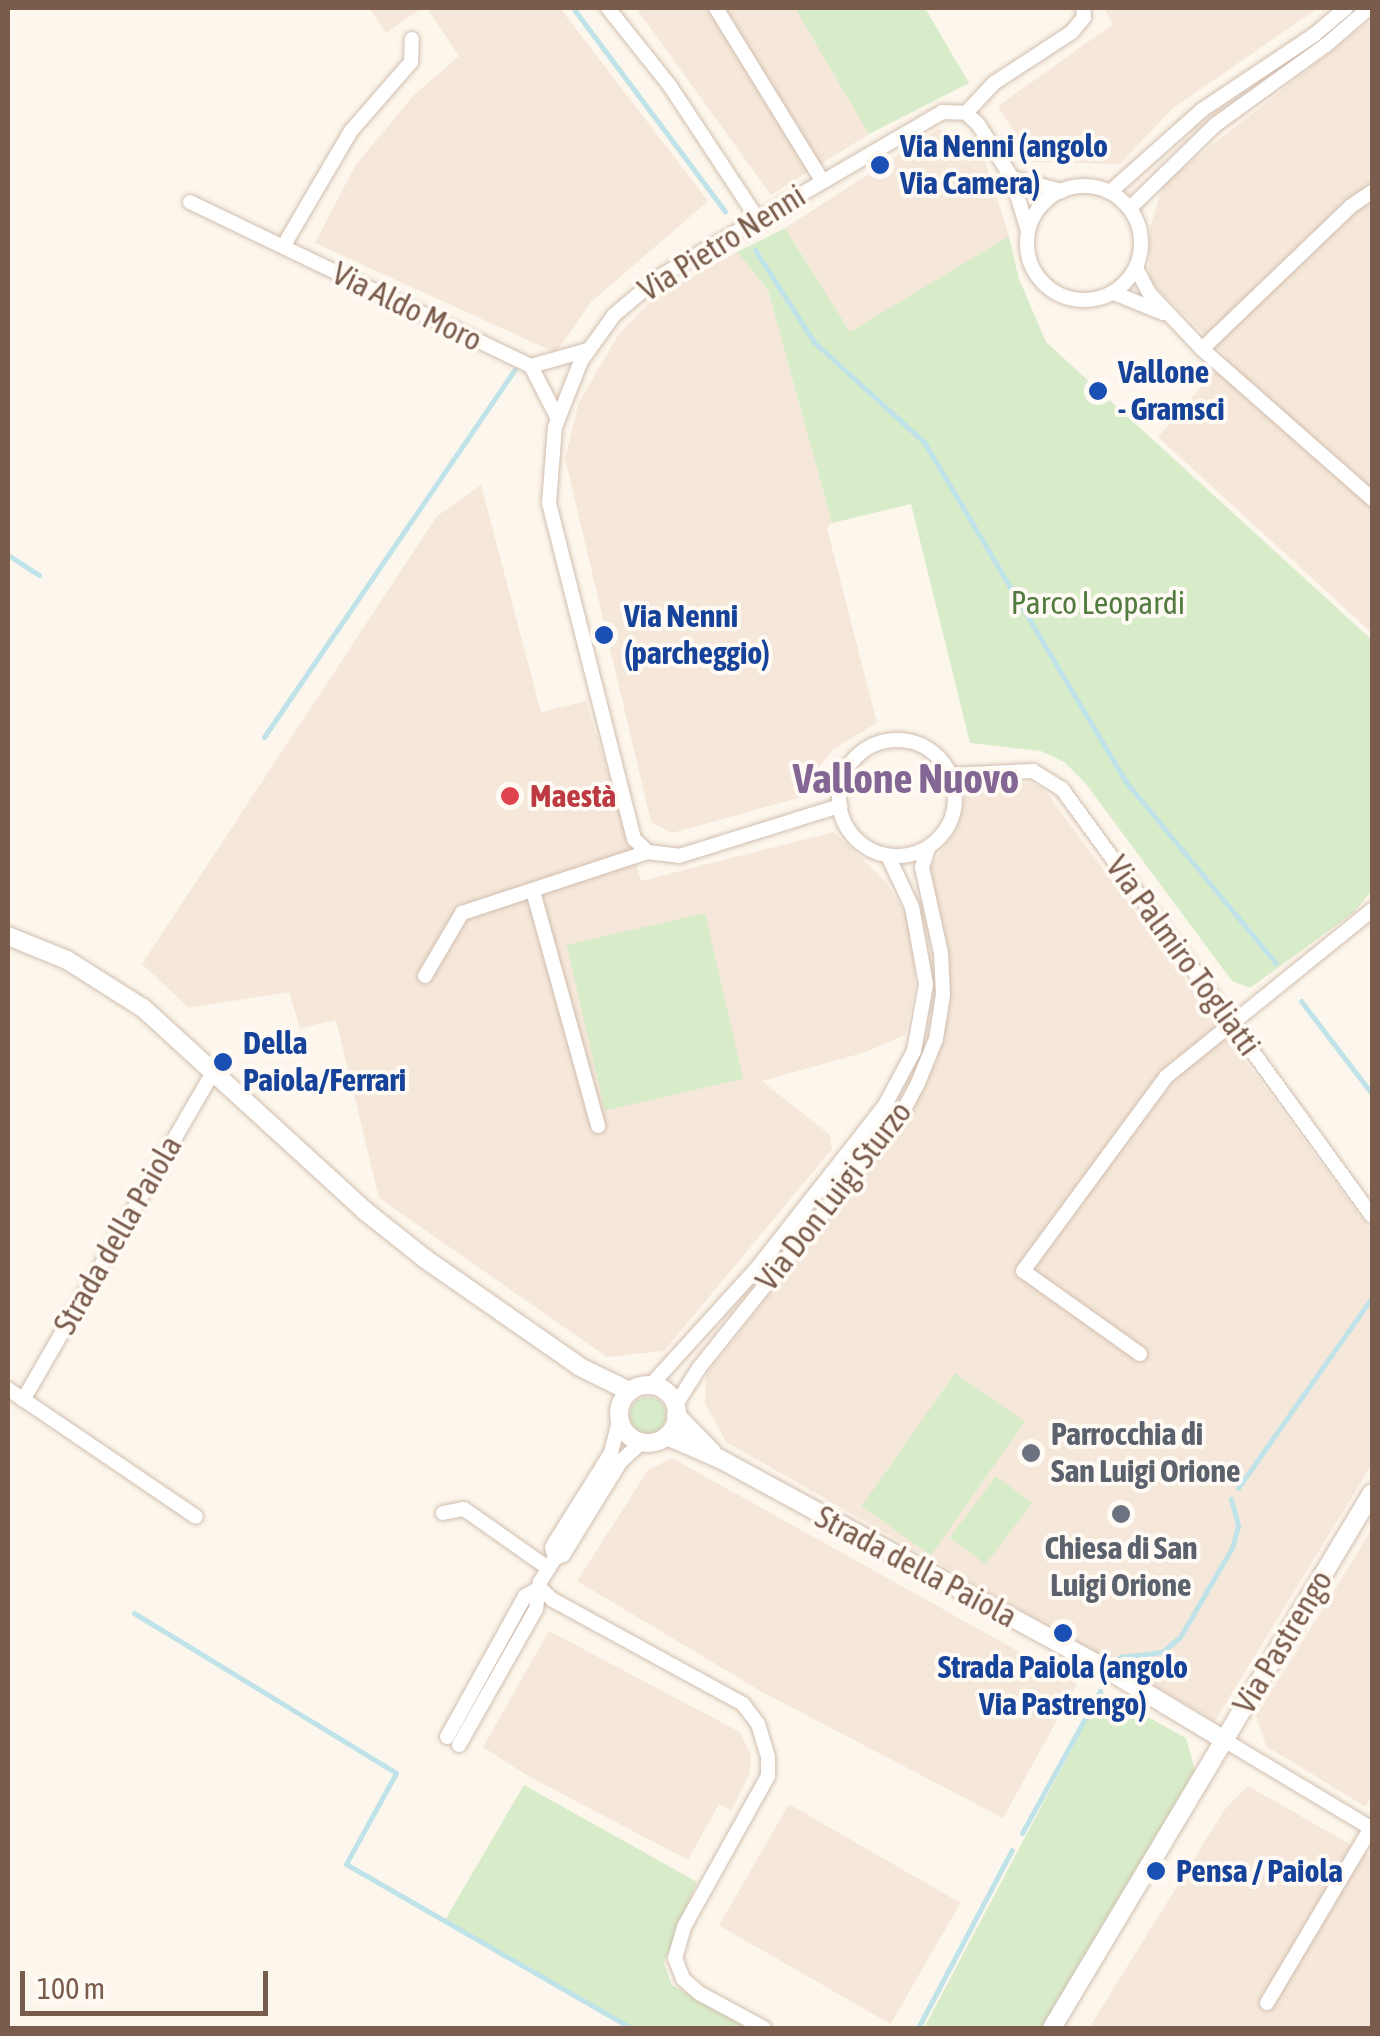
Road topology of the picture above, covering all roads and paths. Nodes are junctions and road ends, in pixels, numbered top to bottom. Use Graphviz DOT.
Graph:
graph roads {
  1 [pos="608,8"];
  2 [pos="716,8"];
  3 [pos="1083,8"];
  4 [pos="1346,8"];
  5 [pos="1369,8"];
  6 [pos="412,39"];
  7 [pos="966,113"];
  8 [pos="819,174"];
  9 [pos="1012,178"];
  10 [pos="1061,191"];
  11 [pos="1110,192"];
  12 [pos="1372,192"];
  13 [pos="190,202"];
  14 [pos="1130,208"];
  15 [pos="757,218"];
  16 [pos="1028,231"];
  17 [pos="284,245"];
  18 [pos="1136,268"];
  19 [pos="1114,293"];
  20 [pos="1173,317"];
  21 [pos="1202,349"];
  22 [pos="588,350"];
  23 [pos="532,366"];
  24 [pos="558,418"];
  25 [pos="1372,498"];
  26 [pos="950,775"];
  27 [pos="840,806"];
  28 [pos="928,848"];
  29 [pos="648,852"];
  30 [pos="888,856"];
  31 [pos="533,891"];
  32 [pos="1372,910"];
  33 [pos="8,936"];
  34 [pos="425,976"];
  35 [pos="1230,1022"];
  36 [pos="214,1071"];
  37 [pos="598,1126"];
  38 [pos="1372,1216"];
  39 [pos="1140,1354"];
  40 [pos="580,1367"];
  41 [pos="651,1385"];
  42 [pos="8,1389"];
  43 [pos="630,1391"];
  44 [pos="24,1400"];
  45 [pos="676,1410"];
  46 [pos="619,1416"];
  47 [pos="667,1436"];
  48 [pos="642,1442"];
  49 [pos="720,1459"];
  50 [pos="1372,1493"];
  51 [pos="443,1514"];
  52 [pos="196,1517"];
  53 [pos="552,1563"];
  54 [pos="540,1588"];
  55 [pos="1224,1740"];
  56 [pos="453,1741"];
  57 [pos="1372,1828"];
  58 [pos="1267,2003"];
  59 [pos="764,2028"];
  60 [pos="1052,2028"];
  1 -- 15 [label="street"];
  2 -- 8 [label="street"];
  3 -- 7 [label="street"];
  4 -- 11 [label="street"];
  5 -- 14 [label="street"];
  6 -- 17 [label="street"];
  7 -- 8 [label="street, Via Pietro Nenni"];
  7 -- 9 [label="street"];
  8 -- 15 [label="street, Via Pietro Nenni"];
  9 -- 10 [label="street"];
  9 -- 16 [label="street"];
  10 -- 11 [label="street"];
  10 -- 16 [label="street"];
  11 -- 14 [label="street"];
  12 -- 21 [label="street"];
  13 -- 17 [label="street, Via Aldo Moro"];
  14 -- 18 [label="street"];
  15 -- 22 [label="street, Via Pietro Nenni"];
  16 -- 19 [label="street"];
  17 -- 23 [label="street, Via Aldo Moro"];
  18 -- 19 [label="street"];
  18 -- 20 [label="street"];
  19 -- 20 [label="street"];
  20 -- 21 [label="street"];
  21 -- 25 [label="street"];
  22 -- 23 [label="street"];
  22 -- 24 [label="street, Via Pietro Nenni"];
  23 -- 24 [label="street"];
  24 -- 29 [label="street, Via Pietro Nenni"];
  26 -- 27 [label="street"];
  26 -- 28 [label="street"];
  26 -- 35 [label="street, Via Palmiro Togliatti"];
  27 -- 29 [label="street"];
  27 -- 30 [label="street"];
  28 -- 30 [label="street"];
  28 -- 45 [label="street, Via Don Luigi Sturzo"];
  29 -- 31 [label="street"];
  30 -- 41 [label="street, Via Don Luigi Sturzo"];
  31 -- 34 [label="street"];
  31 -- 37 [label="street"];
  32 -- 35 [label="street"];
  33 -- 36 [label="street"];
  35 -- 38 [label="street, Via Palmiro Togliatti"];
  35 -- 39 [label="street"];
  36 -- 40 [label="street"];
  36 -- 44 [label="street, Strada della Paiola"];
  40 -- 43 [label="street"];
  40 -- 46 [label="street"];
  41 -- 43 [label="street"];
  41 -- 45 [label="street"];
  42 -- 44 [label="street"];
  43 -- 46 [label="street"];
  44 -- 52 [label="street"];
  45 -- 47 [label="street"];
  45 -- 49 [label="street, Strada della Paiola"];
  46 -- 48 [label="street"];
  46 -- 53 [label="street"];
  47 -- 48 [label="street"];
  47 -- 49 [label="street, Strada della Paiola"];
  48 -- 53 [label="street"];
  49 -- 55 [label="street, Strada della Paiola"];
  50 -- 55 [label="street, Via Pastrengo"];
  51 -- 53 [label="street"];
  53 -- 54 [label="street"];
  54 -- 56 [label="street"];
  54 -- 59 [label="street"];
  55 -- 57 [label="street, Strada della Paiola"];
  55 -- 60 [label="street, Via Pastrengo"];
  57 -- 58 [label="street, Strada della Paiola"];
}
